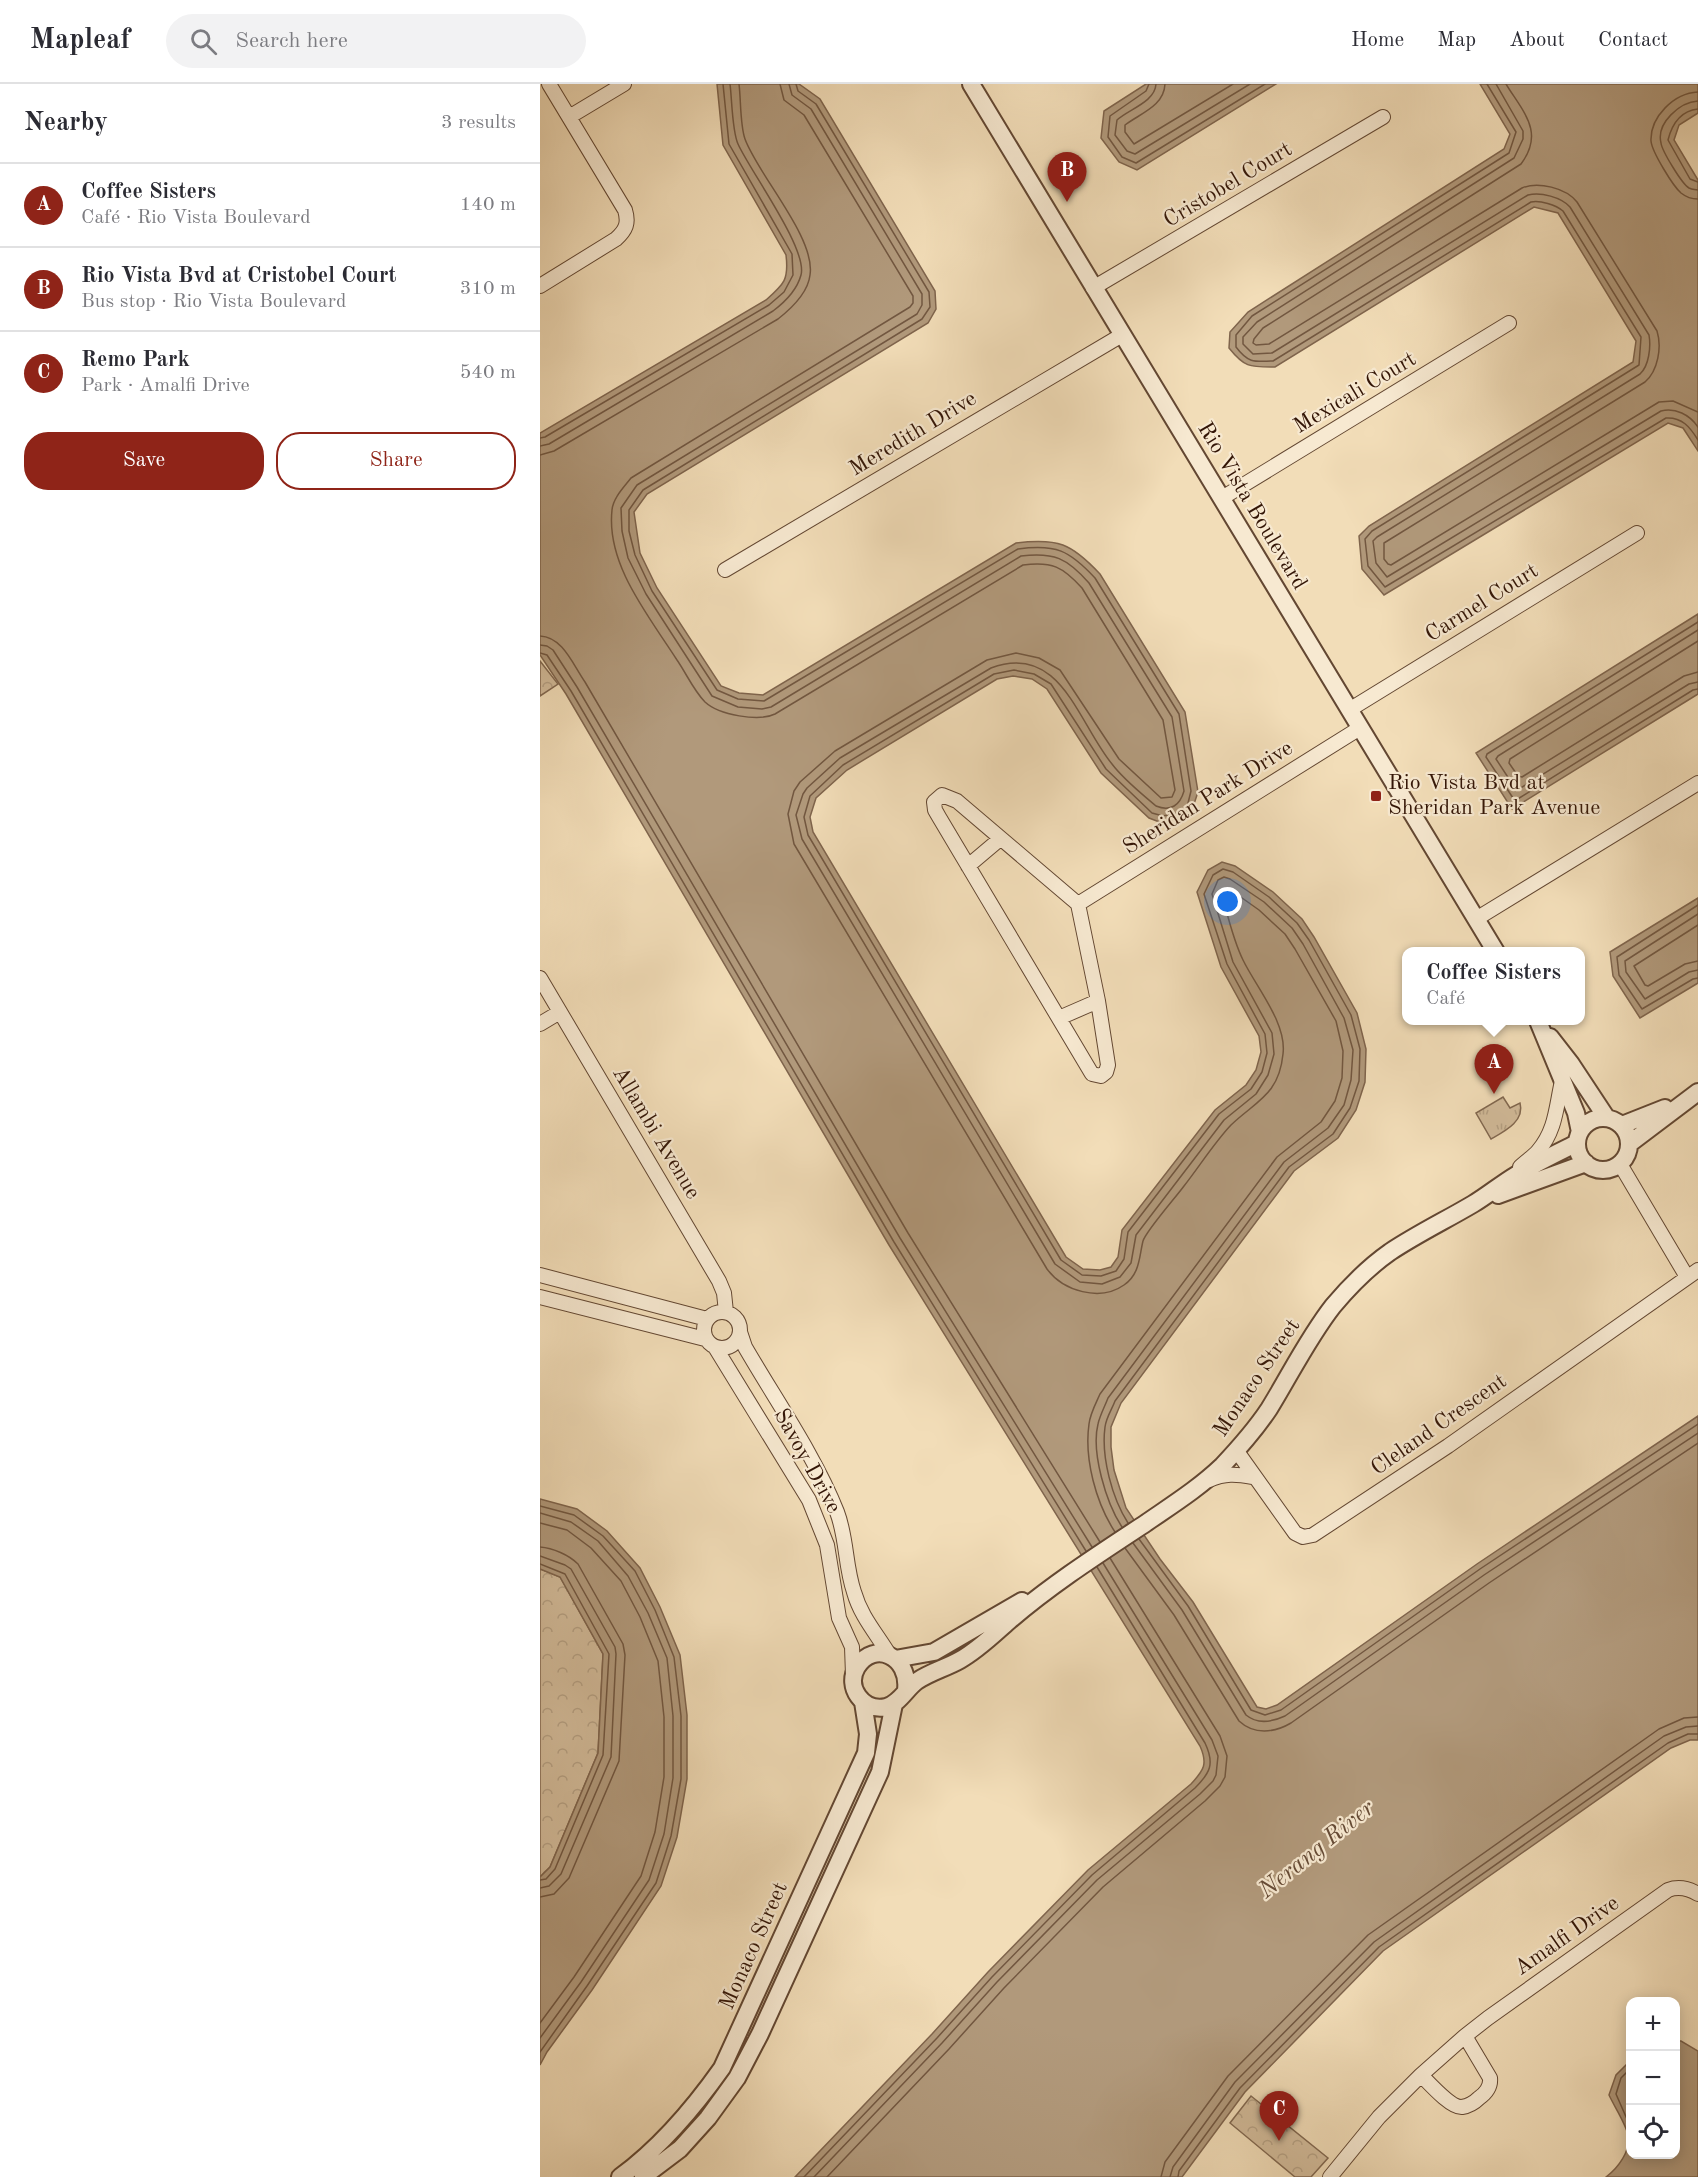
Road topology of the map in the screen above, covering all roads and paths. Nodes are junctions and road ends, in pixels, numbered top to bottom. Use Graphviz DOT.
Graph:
graph roads {
  1 [pos="549,84"];
  2 [pos="624,84"];
  3 [pos="971,84"];
  4 [pos="569,117"];
  5 [pos="1383,117"];
  6 [pos="540,286"];
  7 [pos="1094,288"];
  8 [pos="1509,323"];
  9 [pos="1122,334"];
  10 [pos="1221,498"];
  11 [pos="1637,533"];
  12 [pos="725,570"];
  13 [pos="1349,710"];
  14 [pos="1360,728"];
  15 [pos="1698,783"];
  16 [pos="1000,839"];
  17 [pos="968,866"];
  18 [pos="1078,904"];
  19 [pos="1476,919"];
  20 [pos="1494,947"];
  21 [pos="540,978"];
  22 [pos="1098,1000"];
  23 [pos="560,1012"];
  24 [pos="1059,1018"];
  25 [pos="540,1024"];
  26 [pos="1540,1025"];
  27 [pos="1541,1025"];
  28 [pos="1562,1081"];
  29 [pos="1694,1094"];
  30 [pos="1606,1118"];
  31 [pos="1622,1125"];
  32 [pos="1578,1138"];
  33 [pos="1629,1144"];
  34 [pos="1586,1163"];
  35 [pos="1620,1164"];
  36 [pos="1517,1174"];
  37 [pos="1475,1203"];
  38 [pos="1692,1273"];
  39 [pos="540,1275"];
  40 [pos="540,1297"];
  41 [pos="668,1310"];
  42 [pos="726,1312"];
  43 [pos="707,1319"];
  44 [pos="662,1329"];
  45 [pos="740,1332"];
  46 [pos="710,1343"];
  47 [pos="1236,1450"];
  48 [pos="1253,1477"];
  49 [pos="1200,1484"];
  50 [pos="1040,1595"];
  51 [pos="893,1657"];
  52 [pos="853,1676"];
  53 [pos="906,1690"];
  54 [pos="863,1702"];
  55 [pos="894,1704"];
  56 [pos="849,1790"];
  57 [pos="866,1799"];
  58 [pos="1698,1894"];
  59 [pos="1465,2036"];
  60 [pos="1421,2075"];
  61 [pos="620,2177"];
  62 [pos="643,2177"];
  63 [pos="1330,2177"];
  1 -- 4 [label="street"];
  2 -- 4 [label="street"];
  3 -- 7 [label="street, Rio Vista Boulevard"];
  4 -- 6 [label="street"];
  5 -- 7 [label="street, Cristobel Court"];
  7 -- 9 [label="street, Rio Vista Boulevard"];
  8 -- 10 [label="street, Mexicali Court"];
  9 -- 10 [label="street, Rio Vista Boulevard"];
  9 -- 12 [label="street, Meredith Drive"];
  10 -- 13 [label="street, Rio Vista Boulevard"];
  11 -- 13 [label="street, Carmel Court"];
  13 -- 14 [label="street, Rio Vista Boulevard"];
  14 -- 18 [label="street, Sheridan Park Drive"];
  14 -- 19 [label="street, Rio Vista Boulevard"];
  15 -- 19 [label="street"];
  16 -- 17 [label="street"];
  16 -- 17 [label="street"];
  16 -- 18 [label="street"];
  17 -- 24 [label="street"];
  18 -- 22 [label="street"];
  19 -- 20 [label="street, Rio Vista Boulevard"];
  21 -- 23 [label="street, Allambi Avenue"];
  22 -- 24 [label="street"];
  22 -- 24 [label="street"];
  23 -- 25 [label="street"];
  23 -- 42 [label="street, Allambi Avenue"];
  26 -- 28 [label="street"];
  27 -- 30 [label="street"];
  28 -- 32 [label="street"];
  28 -- 36 [label="street"];
  29 -- 31 [label="street"];
  29 -- 33 [label="street"];
  30 -- 31 [label="street"];
  30 -- 32 [label="street"];
  31 -- 33 [label="street"];
  32 -- 34 [label="street"];
  32 -- 36 [label="street, Monaco Street"];
  33 -- 35 [label="street"];
  34 -- 35 [label="street"];
  34 -- 37 [label="street, Monaco Street"];
  35 -- 38 [label="street"];
  36 -- 37 [label="street, Monaco Street"];
  37 -- 47 [label="street, Monaco Street"];
  38 -- 48 [label="street, Cleland Crescent"];
  39 -- 41 [label="street"];
  40 -- 44 [label="street"];
  41 -- 43 [label="street"];
  41 -- 44 [label="street"];
  42 -- 43 [label="street"];
  42 -- 45 [label="street"];
  43 -- 46 [label="street"];
  44 -- 46 [label="street"];
  45 -- 46 [label="street"];
  45 -- 51 [label="street, Savoy Drive"];
  46 -- 52 [label="street, Savoy Drive"];
  47 -- 48 [label="street, Cleland Crescent"];
  47 -- 49 [label="street, Monaco Street"];
  48 -- 49 [label="street"];
  49 -- 50 [label="street, Monaco Street"];
  50 -- 51 [label="street, Monaco Street"];
  50 -- 53 [label="street, Monaco Street"];
  51 -- 52 [label="street"];
  51 -- 53 [label="street"];
  52 -- 54 [label="street"];
  53 -- 55 [label="street"];
  54 -- 55 [label="street"];
  54 -- 56 [label="street, Monaco Street"];
  55 -- 57 [label="street, Monaco Street"];
  56 -- 57 [label="street"];
  56 -- 61 [label="street, Monaco Street"];
  57 -- 62 [label="street, Monaco Street"];
  58 -- 59 [label="street, Amalfi Drive"];
  59 -- 60 [label="street, Amalfi Drive"];
  59 -- 60 [label="street"];
  60 -- 63 [label="street, Amalfi Drive"];
}
